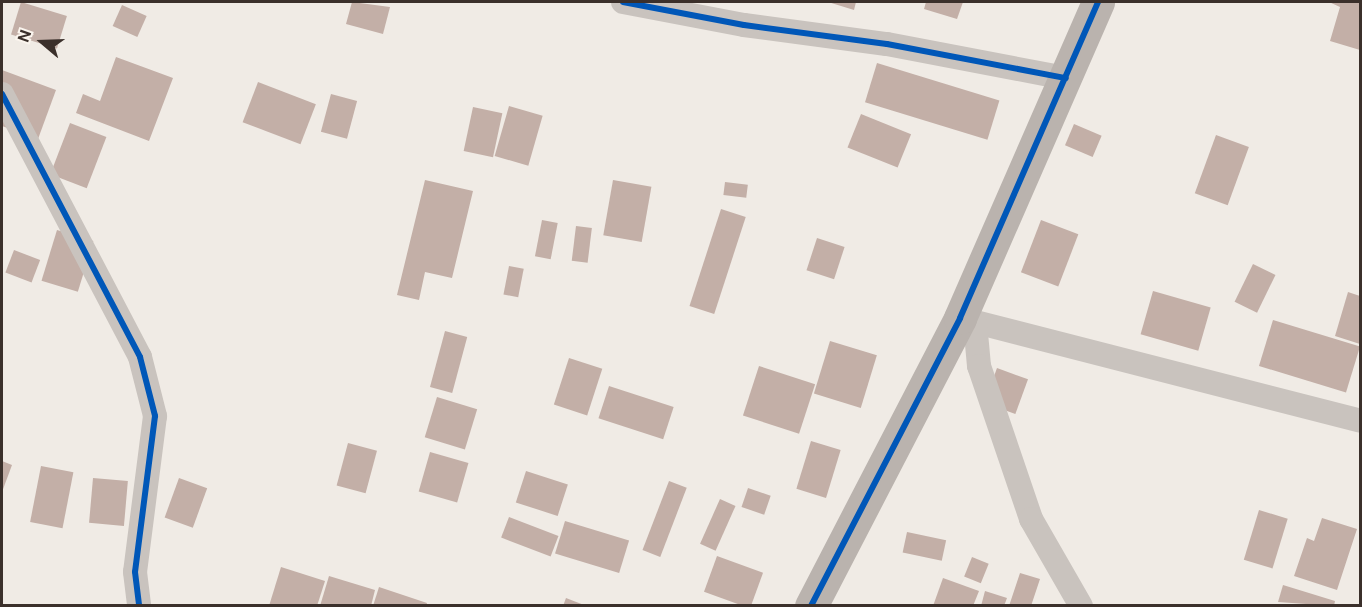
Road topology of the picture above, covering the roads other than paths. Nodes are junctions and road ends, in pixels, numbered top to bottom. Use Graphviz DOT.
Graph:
graph roads {
  1 [pos="623,2"];
  2 [pos="1098,2"];
  3 [pos="1066,78"];
  4 [pos="2,94"];
  5 [pos="967,320"];
  6 [pos="1360,421"];
  7 [pos="139,606"];
  8 [pos="811,606"];
  9 [pos="1081,606"];
  1 -- 3 [label="street"];
  2 -- 3 [label="street"];
  3 -- 5 [label="street"];
  4 -- 7 [label="street"];
  5 -- 6 [label="street"];
  5 -- 8 [label="street"];
  5 -- 9 [label="street"];
}
